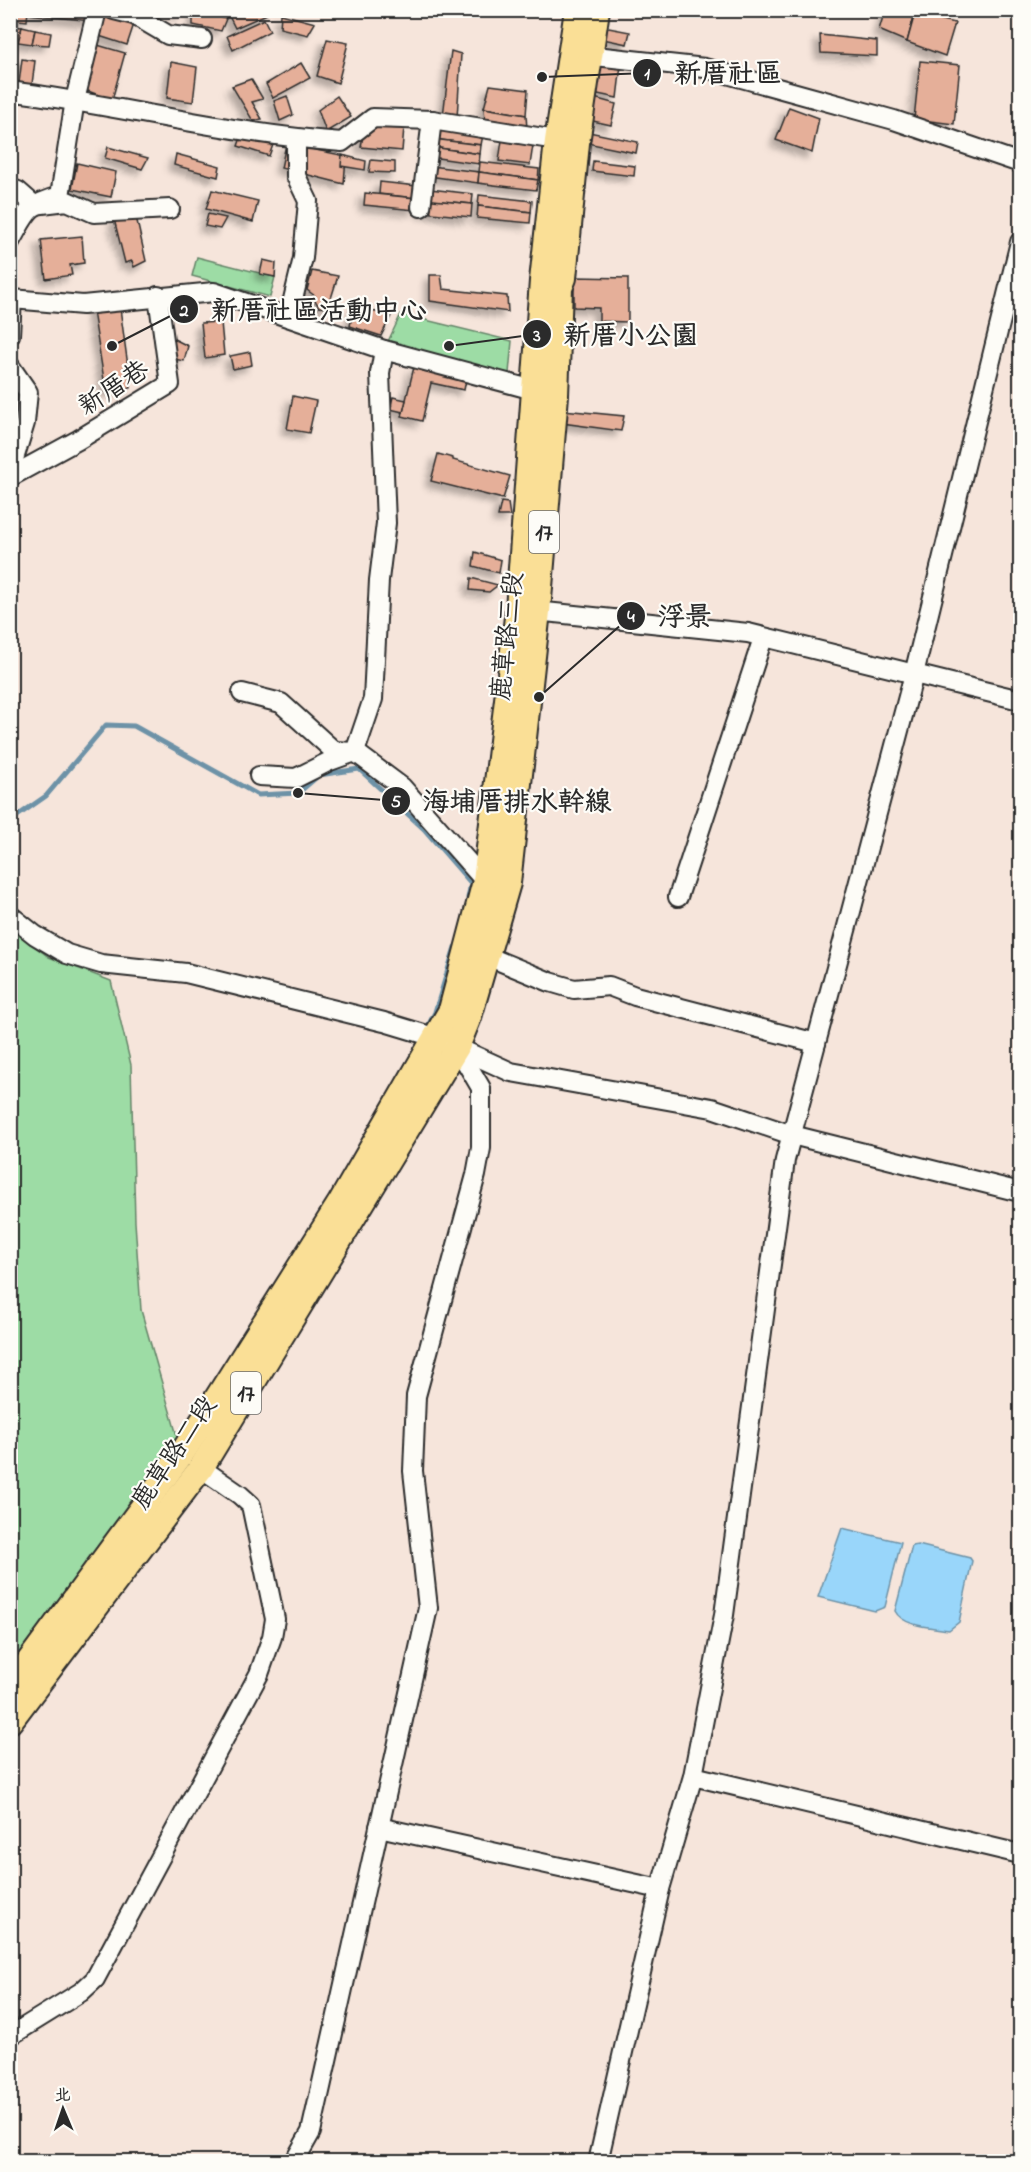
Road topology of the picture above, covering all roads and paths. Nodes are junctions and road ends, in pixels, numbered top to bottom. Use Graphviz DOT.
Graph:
graph roads {
  1 [pos="97,10"];
  2 [pos="114,10"];
  3 [pos="577,10"];
  4 [pos="597,10"];
  5 [pos="202,39"];
  6 [pos="580,54"];
  7 [pos="10,91"];
  8 [pos="75,100"];
  9 [pos="432,120"];
  10 [pos="296,139"];
  11 [pos="567,142"];
  12 [pos="1020,163"];
  13 [pos="10,188"];
  14 [pos="34,205"];
  15 [pos="422,207"];
  16 [pos="170,209"];
  17 [pos="10,242"];
  18 [pos="1020,242"];
  19 [pos="158,296"];
  20 [pos="11,298"];
  21 [pos="289,316"];
  22 [pos="10,335"];
  23 [pos="384,350"];
  24 [pos="10,366"];
  25 [pos="545,393"];
  26 [pos="10,472"];
  27 [pos="10,477"];
  28 [pos="528,610"];
  29 [pos="764,638"];
  30 [pos="914,674"];
  31 [pos="242,693"];
  32 [pos="1020,700"];
  33 [pos="355,752"];
  34 [pos="259,776"];
  35 [pos="496,882"];
  36 [pos="678,897"];
  37 [pos="10,915"];
  38 [pos="487,956"];
  39 [pos="434,1037"];
  40 [pos="816,1043"];
  41 [pos="457,1047"];
  42 [pos="792,1135"];
  43 [pos="1020,1192"];
  44 [pos="201,1468"];
  45 [pos="10,1687"];
  46 [pos="10,1721"];
  47 [pos="693,1776"];
  48 [pos="379,1827"];
  49 [pos="1020,1854"];
  50 [pos="660,1889"];
  51 [pos="10,2036"];
  52 [pos="294,2162"];
  53 [pos="598,2162"];
  1 -- 8 [label="street"];
  2 -- 5 [label="street"];
  3 -- 6 [label="main road, 鹿草路三段 / 17"];
  4 -- 6 [label="main road, 鹿草路三段 / 17"];
  6 -- 11 [label="main road, 鹿草路三段 / 17"];
  6 -- 12 [label="street"];
  7 -- 8 [label="street"];
  8 -- 10 [label="street"];
  8 -- 14 [label="street"];
  9 -- 10 [label="street"];
  9 -- 11 [label="street"];
  9 -- 15 [label="street"];
  10 -- 21 [label="street"];
  11 -- 25 [label="main road, 鹿草路三段 / 17"];
  13 -- 14 [label="street"];
  14 -- 16 [label="street"];
  14 -- 17 [label="street"];
  18 -- 30 [label="street"];
  19 -- 20 [label="street"];
  19 -- 21 [label="street"];
  19 -- 27 [label="street, 新厝巷"];
  20 -- 22 [label="street"];
  21 -- 23 [label="street"];
  23 -- 25 [label="street"];
  23 -- 33 [label="street"];
  24 -- 26 [label="street"];
  25 -- 28 [label="main road, 鹿草路三段 / 17"];
  28 -- 29 [label="street"];
  28 -- 35 [label="main road, 鹿草路三段 / 17"];
  29 -- 30 [label="street"];
  29 -- 36 [label="street"];
  30 -- 32 [label="street"];
  30 -- 40 [label="street"];
  31 -- 33 [label="street"];
  33 -- 34 [label="street"];
  33 -- 35 [label="street"];
  35 -- 38 [label="main road, 鹿草路三段 / 17"];
  35 -- 39 [label="main road, 鹿草路三段 / 17"];
  37 -- 39 [label="street"];
  38 -- 40 [label="street"];
  38 -- 41 [label="main road, 鹿草路三段 / 17"];
  39 -- 41 [label="street"];
  39 -- 45 [label="main road, 鹿草路二段 / 17"];
  40 -- 42 [label="street"];
  41 -- 42 [label="street"];
  41 -- 44 [label="main road, 鹿草路二段 / 17"];
  41 -- 48 [label="street"];
  42 -- 43 [label="street"];
  42 -- 47 [label="street"];
  44 -- 46 [label="main road, 鹿草路二段 / 17"];
  44 -- 51 [label="street"];
  47 -- 49 [label="street"];
  47 -- 50 [label="street"];
  48 -- 50 [label="street"];
  48 -- 52 [label="street"];
  50 -- 53 [label="street"];
}
